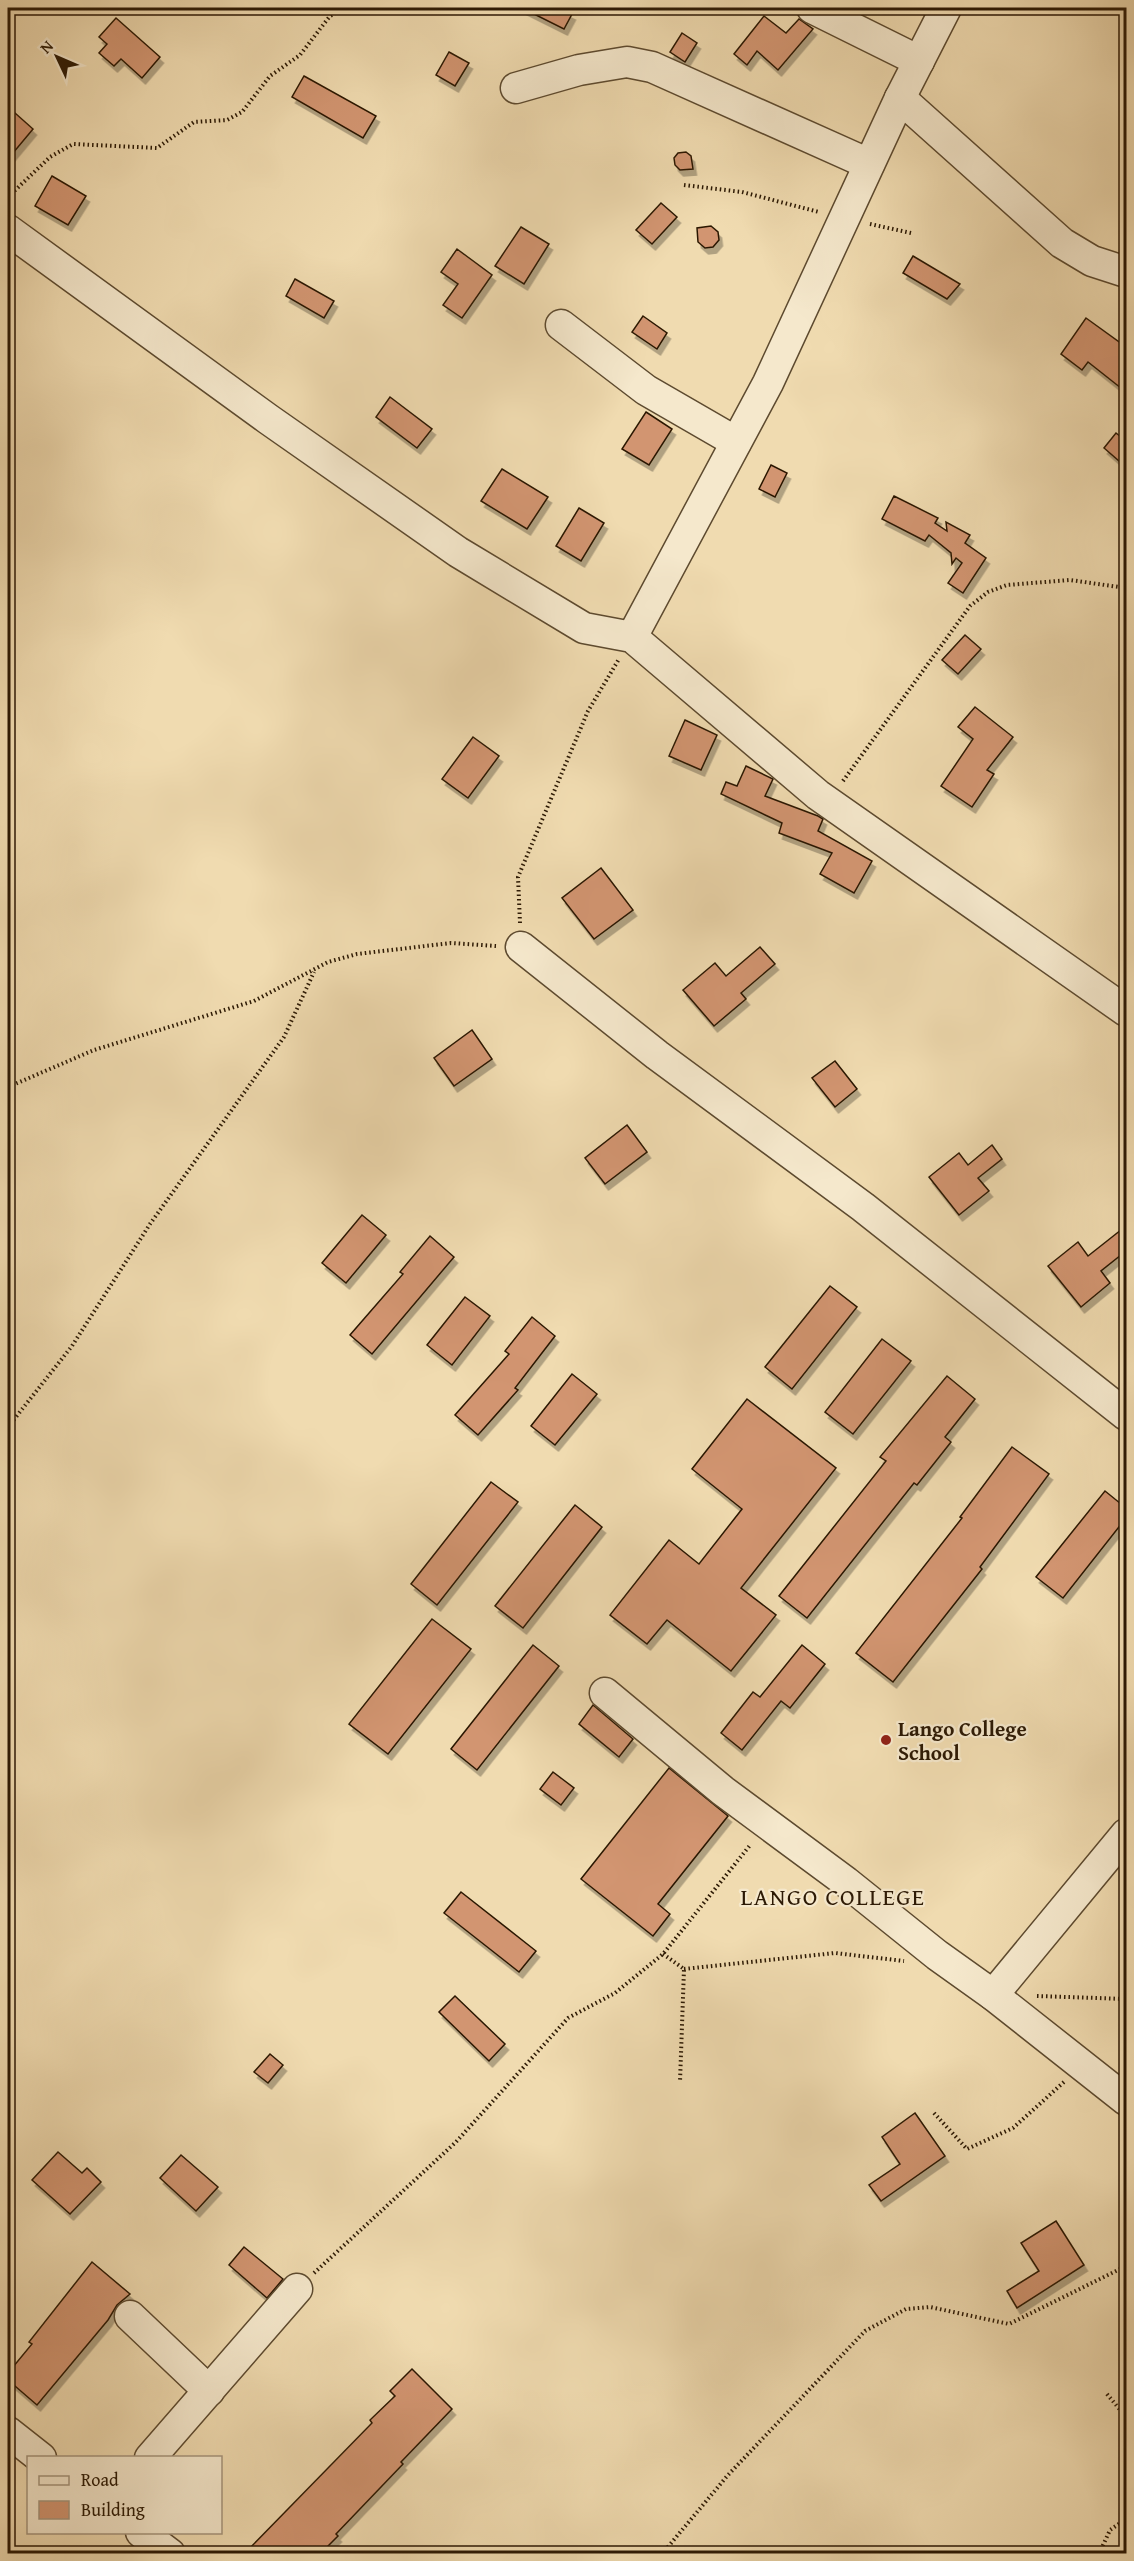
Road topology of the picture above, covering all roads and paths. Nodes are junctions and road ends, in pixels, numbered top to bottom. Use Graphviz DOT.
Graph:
graph roads {
  1 [pos="345,8"];
  2 [pos="812,8"];
  3 [pos="946,8"];
  4 [pos="919,61"];
  5 [pos="516,88"];
  6 [pos="900,98"];
  7 [pos="868,164"];
  8 [pos="684,185"];
  9 [pos="8,197"];
  10 [pos="843,219"];
  11 [pos="8,230"];
  12 [pos="911,233"];
  13 [pos="1126,272"];
  14 [pos="561,325"];
  15 [pos="736,442"];
  16 [pos="1126,588"];
  17 [pos="632,637"];
  18 [pos="828,802"];
  19 [pos="521,947"];
  20 [pos="314,971"];
  21 [pos="1126,1011"];
  22 [pos="8,1088"];
  23 [pos="1126,1414"];
  24 [pos="8,1427"];
  25 [pos="605,1693"];
  26 [pos="767,1825"];
  27 [pos="1126,1834"];
  28 [pos="663,1954"];
  29 [pos="937,1955"];
  30 [pos="684,1969"];
  31 [pos="993,1995"];
  32 [pos="1126,1999"];
  33 [pos="1083,2066"];
  34 [pos="680,2082"];
  35 [pos="1126,2100"];
  36 [pos="934,2113"];
  37 [pos="1126,2266"];
  38 [pos="297,2289"];
  39 [pos="130,2316"];
  40 [pos="209,2391"];
  41 [pos="1107,2394"];
  42 [pos="1126,2417"];
  43 [pos="8,2432"];
  44 [pos="40,2456"];
  45 [pos="151,2456"];
  46 [pos="1126,2519"];
  47 [pos="144,2534"];
  48 [pos="170,2553"];
  49 [pos="662,2553"];
  50 [pos="1099,2553"];
  1 -- 9 [label="path"];
  2 -- 4 [label="street"];
  3 -- 4 [label="street"];
  4 -- 6 [label="street"];
  5 -- 7 [label="street"];
  6 -- 7 [label="street"];
  6 -- 13 [label="street"];
  7 -- 10 [label="street"];
  8 -- 10 [label="path"];
  10 -- 12 [label="path"];
  10 -- 15 [label="street"];
  11 -- 17 [label="street"];
  14 -- 15 [label="street"];
  15 -- 17 [label="street"];
  16 -- 18 [label="path"];
  17 -- 18 [label="street"];
  17 -- 19 [label="path"];
  18 -- 21 [label="street"];
  19 -- 20 [label="path"];
  19 -- 23 [label="street"];
  20 -- 22 [label="path"];
  20 -- 24 [label="path"];
  25 -- 26 [label="street"];
  26 -- 28 [label="path"];
  26 -- 29 [label="street"];
  27 -- 31 [label="street"];
  28 -- 30 [label="path"];
  28 -- 38 [label="path"];
  29 -- 30 [label="path"];
  29 -- 31 [label="street"];
  30 -- 34 [label="path"];
  31 -- 32 [label="path"];
  31 -- 33 [label="street"];
  33 -- 35 [label="street"];
  33 -- 36 [label="path"];
  37 -- 49 [label="path"];
  38 -- 40 [label="street"];
  39 -- 40 [label="street"];
  40 -- 45 [label="street"];
  41 -- 42 [label="path"];
  43 -- 44 [label="street"];
  46 -- 50 [label="path"];
  47 -- 48 [label="street"];
}
